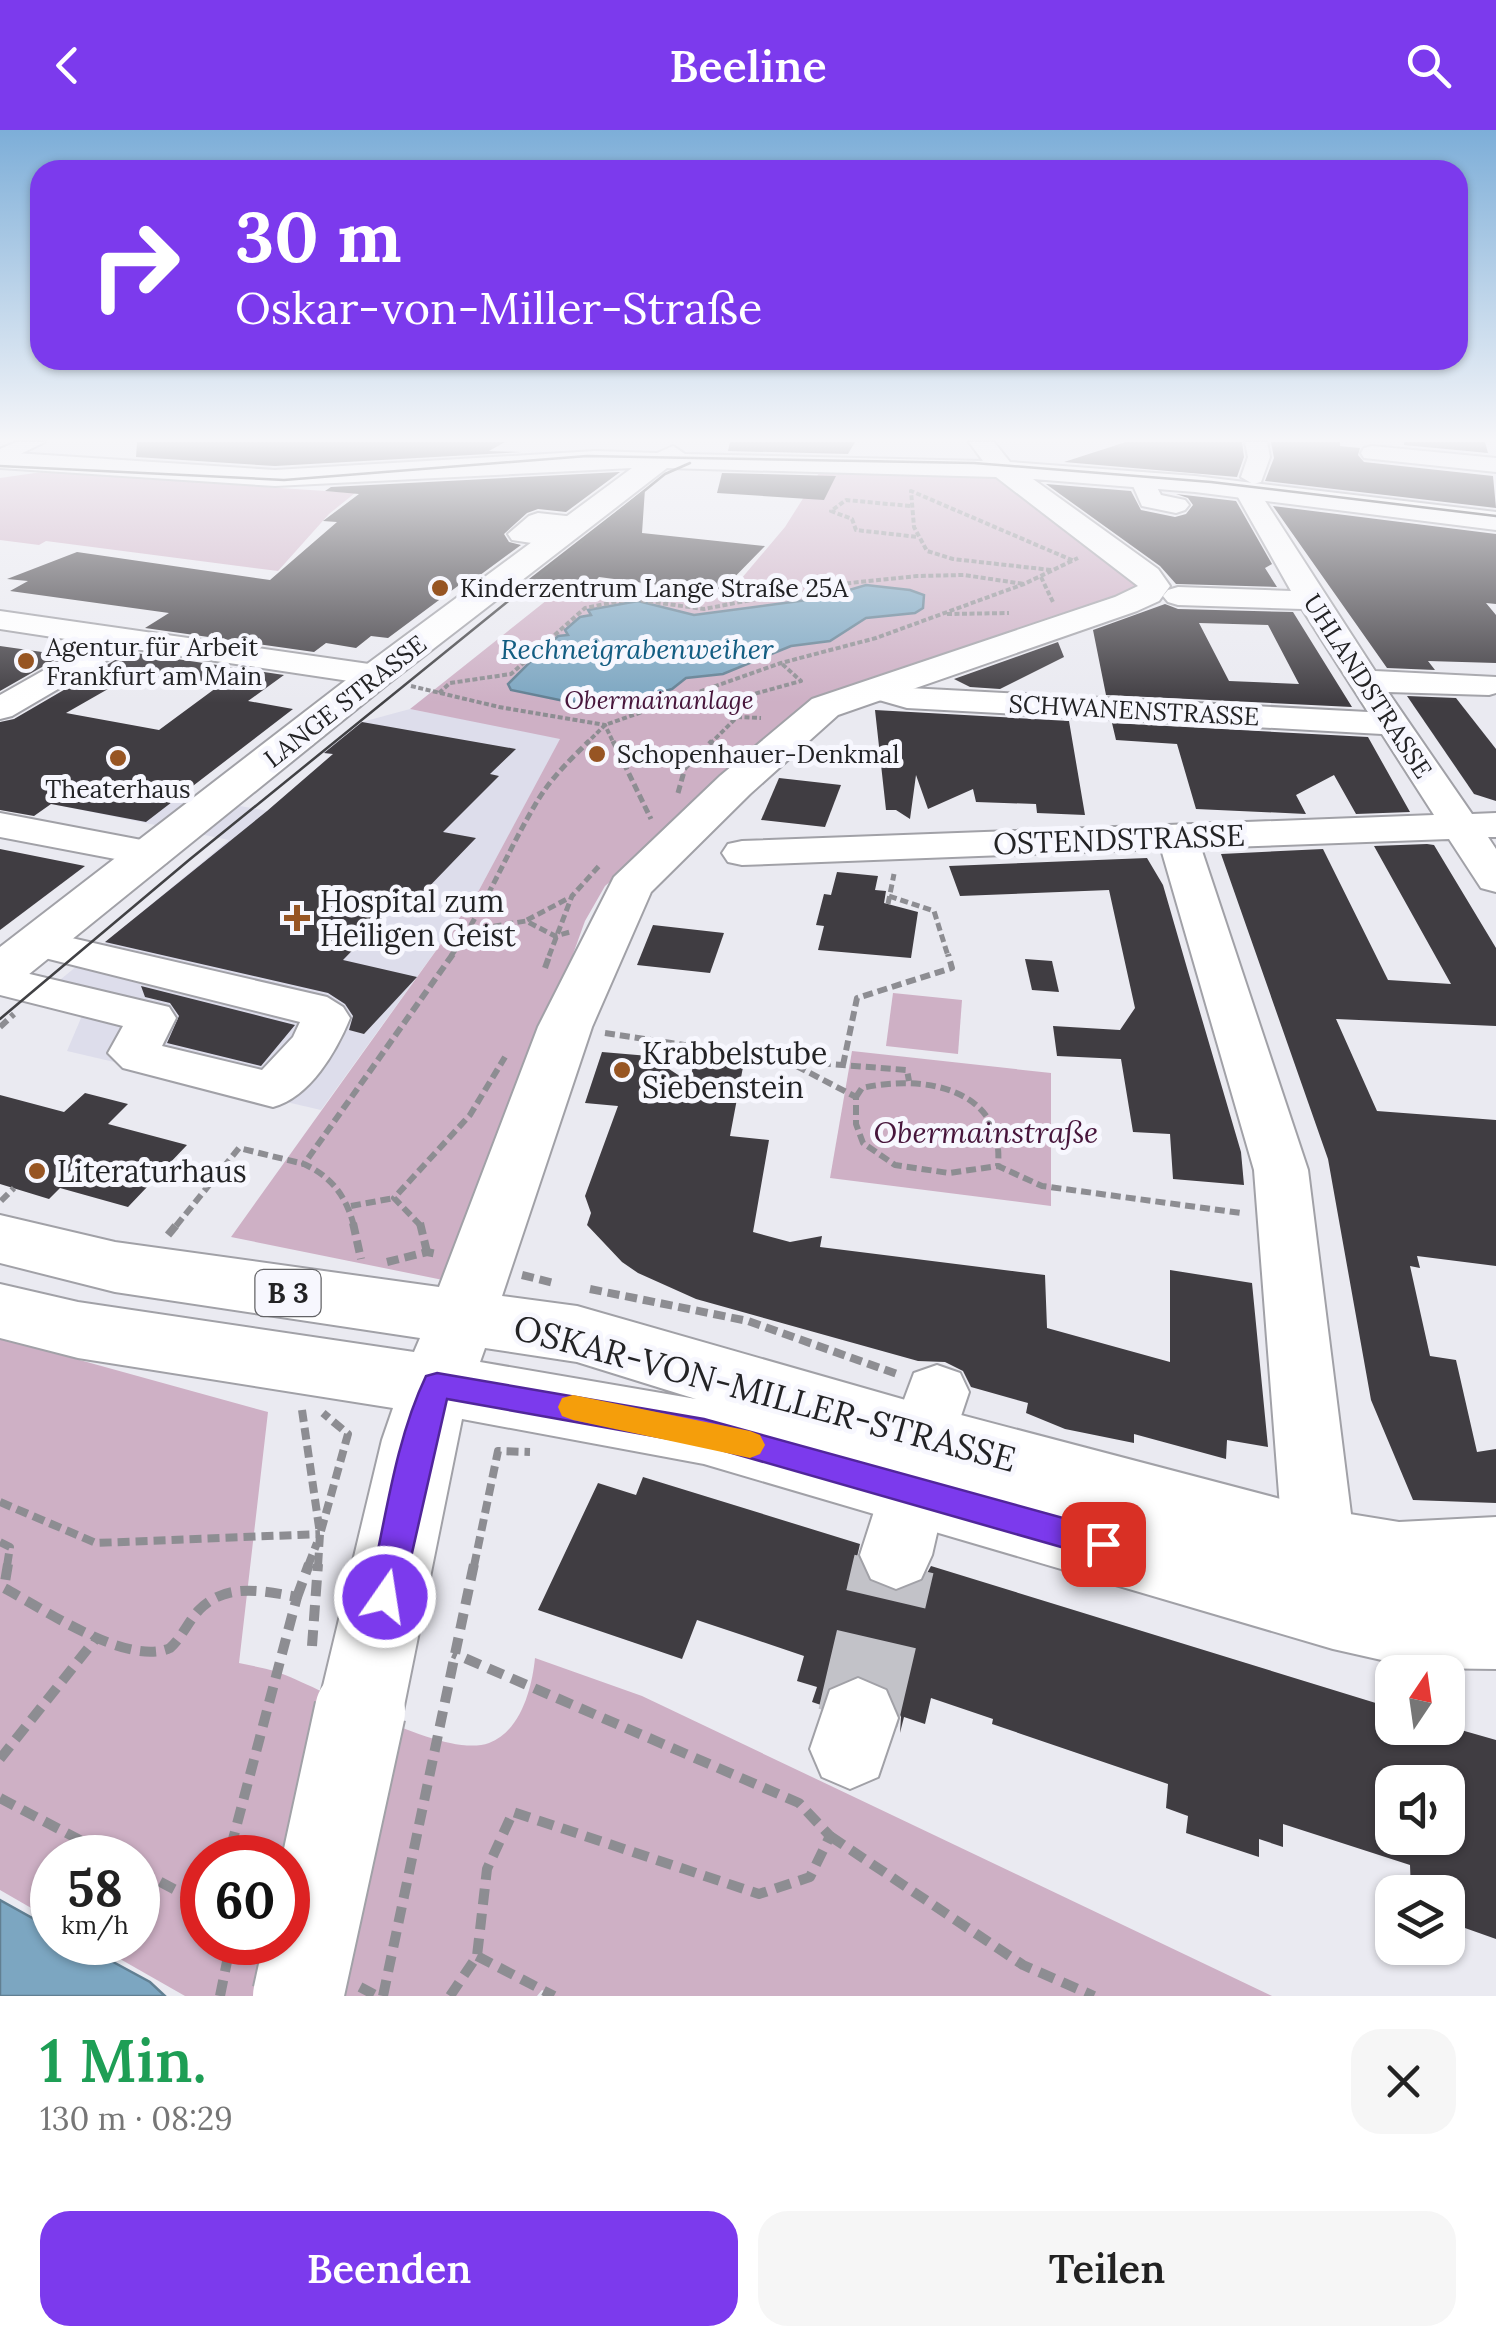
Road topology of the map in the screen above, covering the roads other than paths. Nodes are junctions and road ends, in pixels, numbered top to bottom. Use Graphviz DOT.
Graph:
graph roads {
  1 [pos="570,529"];
  2 [pos="1088,529"];
  3 [pos="1273,529"];
  4 [pos="1178,596"];
  5 [pos="1311,600"];
  6 [pos="0,620"];
  7 [pos="124,638"];
  8 [pos="376,675"];
  9 [pos="1365,681"];
  10 [pos="1490,685"];
  11 [pos="877,688"];
  12 [pos="0,709"];
  13 [pos="1392,724"];
  14 [pos="0,825"];
  15 [pos="1478,826"];
  16 [pos="1177,837"];
  17 [pos="742,853"];
  18 [pos="152,854"];
  19 [pos="1496,879"];
  20 [pos="19,957"];
  21 [pos="0,981"];
  22 [pos="7,1214"];
  23 [pos="0,1311"];
  24 [pos="450,1350"];
  25 [pos="917,1468"];
  26 [pos="1319,1546"];
  27 [pos="1481,1556"];
  28 [pos="1496,1628"];
  29 [pos="298,1996"];
  1 -- 8 [label="main road, LANGE STRASSE"];
  2 -- 11 [label="main road"];
  3 -- 5 [label="street, UHLANDSTRASSE"];
  4 -- 5 [label="street"];
  5 -- 9 [label="street, UHLANDSTRASSE"];
  6 -- 7 [label="street"];
  7 -- 8 [label="street"];
  7 -- 12 [label="street"];
  8 -- 18 [label="main road, LANGE STRASSE"];
  9 -- 10 [label="street"];
  9 -- 13 [label="street, UHLANDSTRASSE"];
  11 -- 13 [label="street, SCHWANENSTRASSE"];
  11 -- 24 [label="main road"];
  13 -- 15 [label="street, UHLANDSTRASSE"];
  14 -- 18 [label="street"];
  15 -- 16 [label="street, OSTENDSTRASSE"];
  15 -- 19 [label="street, UHLANDSTRASSE"];
  16 -- 17 [label="street, OSTENDSTRASSE"];
  16 -- 26 [label="street"];
  18 -- 20 [label="main road, LANGE STRASSE"];
  20 -- 21 [label="street"];
  22 -- 24 [label="main road, OSKAR-VON-MILLER-STRASSE / B 3"];
  23 -- 24 [label="main road, OSKAR-VON-MILLER-STRASSE"];
  24 -- 25 [label="main road, OSKAR-VON-MILLER-STRASSE / B 3"];
  24 -- 29 [label="main road, bridge"];
  25 -- 26 [label="main road, OSKAR-VON-MILLER-STRASSE / B 3"];
  25 -- 28 [label="main road, OSKAR-VON-MILLER-STRASSE / B 3"];
  26 -- 27 [label="main road, OSKAR-VON-MILLER-STRASSE / B 3"];
}
